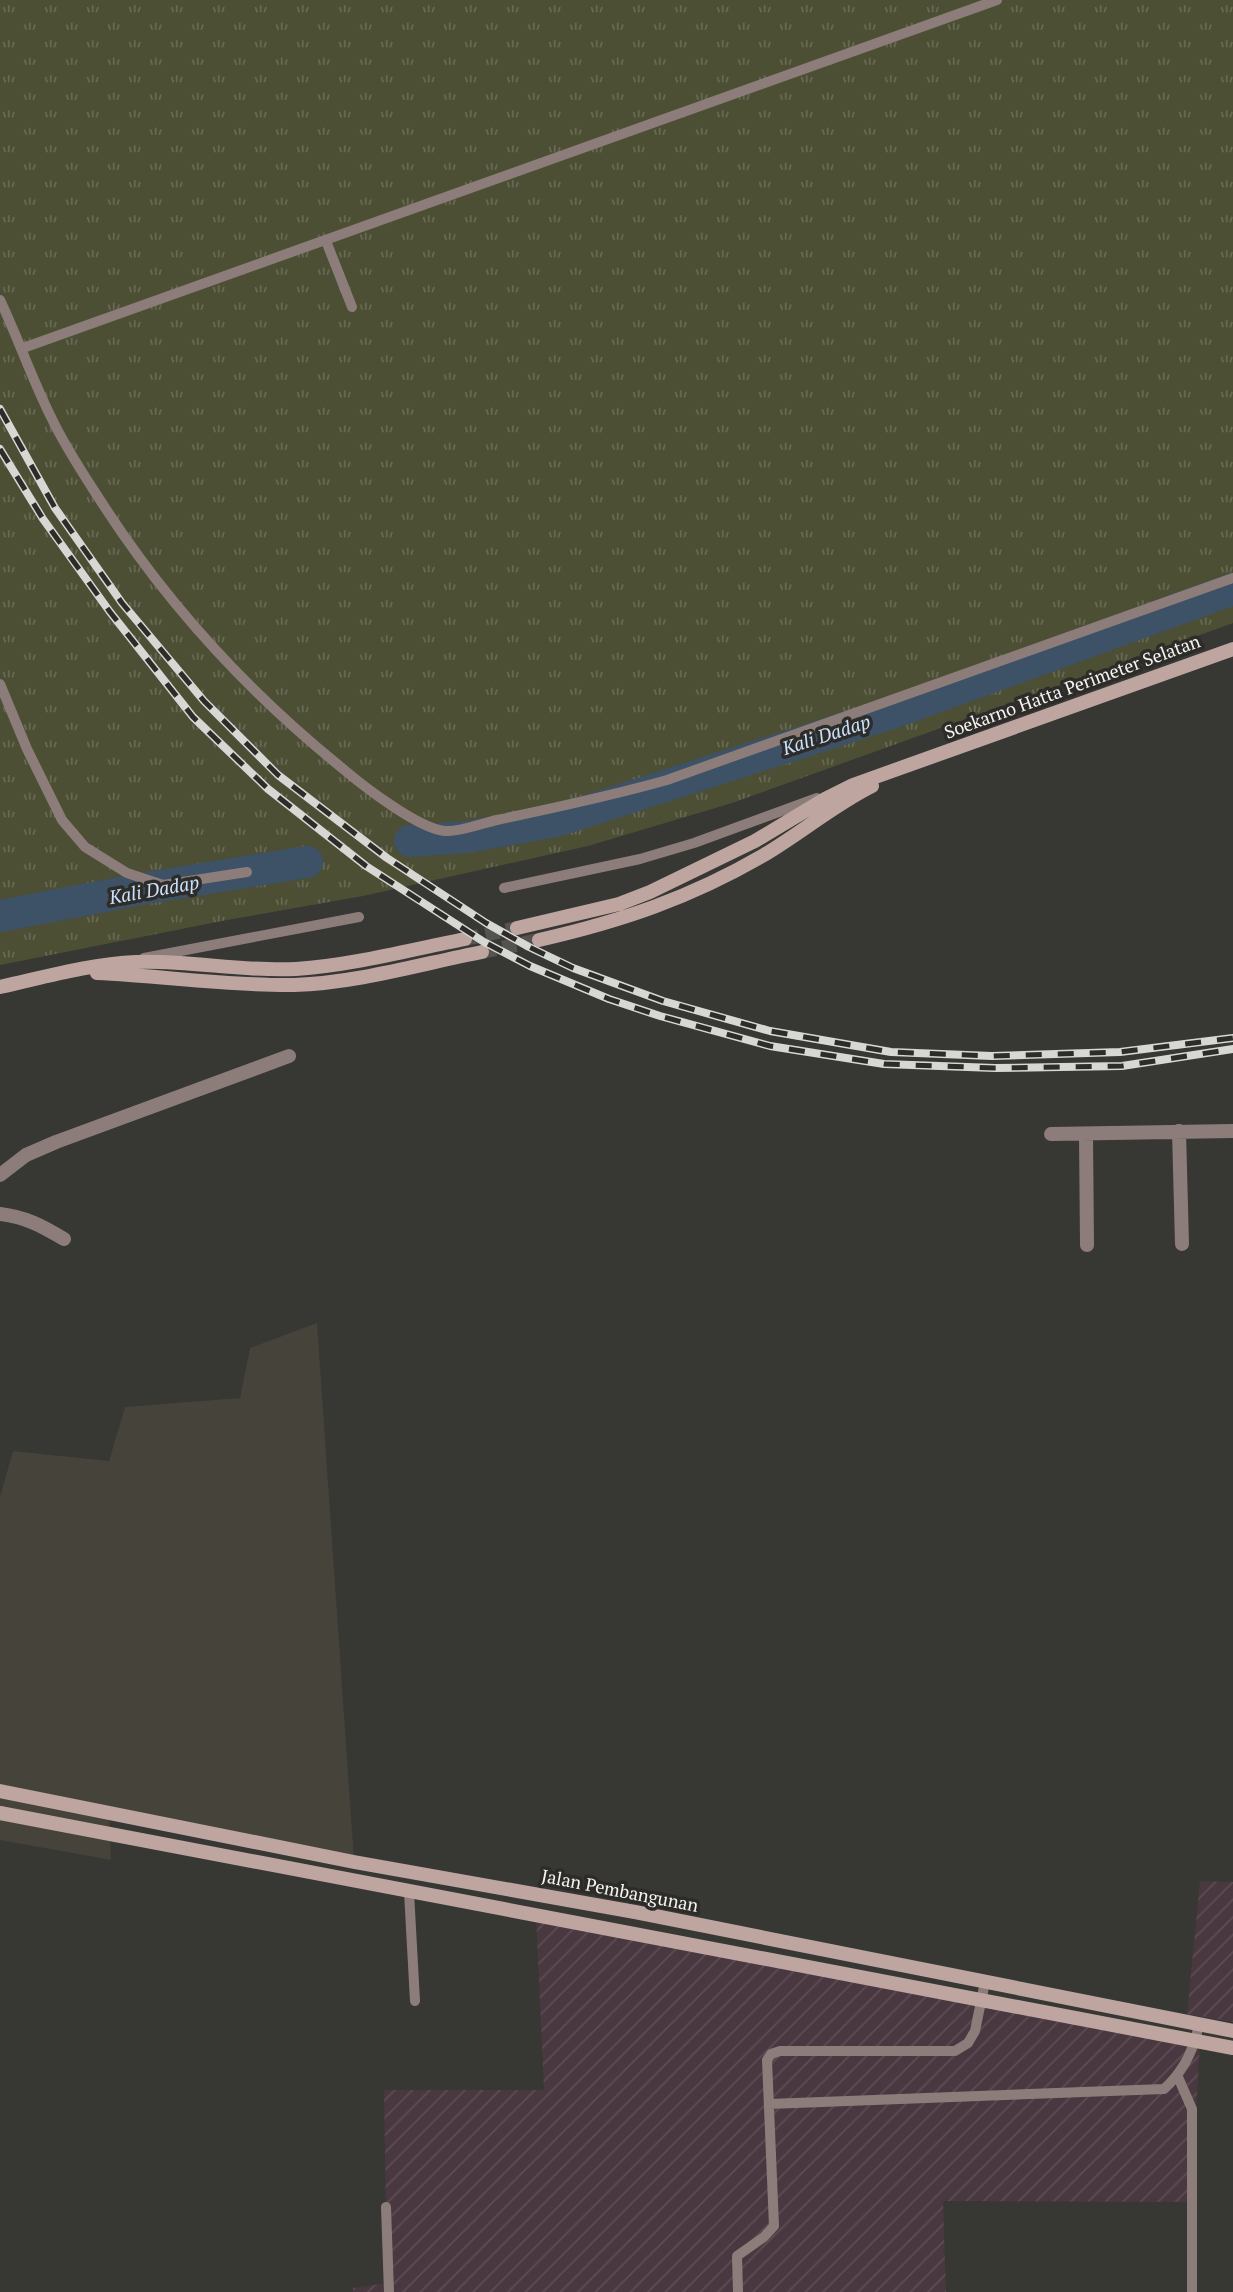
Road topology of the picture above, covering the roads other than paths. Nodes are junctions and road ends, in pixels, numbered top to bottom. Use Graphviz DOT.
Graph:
graph roads {
  1 [pos="997,0"];
  2 [pos="326,241"];
  3 [pos="0,300"];
  4 [pos="352,307"];
  5 [pos="23,348"];
  6 [pos="1233,578"];
  7 [pos="1233,649"];
  8 [pos="0,684"];
  9 [pos="923,759"];
  10 [pos="853,785"];
  11 [pos="247,872"];
  12 [pos="504,888"];
  13 [pos="359,917"];
  14 [pos="517,928"];
  15 [pos="465,939"];
  16 [pos="539,940"];
  17 [pos="482,952"];
  18 [pos="103,965"];
  19 [pos="54,975"];
  20 [pos="0,987"];
  21 [pos="289,1056"];
  22 [pos="1179,1131"];
  23 [pos="1233,1131"];
  24 [pos="1051,1134"];
  25 [pos="1086,1135"];
  26 [pos="0,1175"];
  27 [pos="0,1214"];
  28 [pos="64,1239"];
  29 [pos="1182,1244"];
  30 [pos="1087,1245"];
  31 [pos="0,1791"];
  32 [pos="0,1813"];
  33 [pos="409,1892"];
  34 [pos="985,1982"];
  35 [pos="982,2000"];
  36 [pos="415,2001"];
  37 [pos="1199,2024"];
  38 [pos="1233,2031"];
  39 [pos="1196,2041"];
  40 [pos="1233,2048"];
  41 [pos="1178,2077"];
  42 [pos="769,2104"];
  43 [pos="386,2207"];
  44 [pos="388,2292"];
  45 [pos="738,2292"];
  46 [pos="1192,2292"];
  1 -- 2 [label="lane"];
  2 -- 4 [label="lane"];
  2 -- 5 [label="lane"];
  3 -- 5 [label="lane"];
  5 -- 6 [label="lane"];
  7 -- 9 [label="main road, Soekarno Hatta Perimeter Selatan"];
  8 -- 11 [label="lane"];
  9 -- 10 [label="main road, Soekarno Hatta Perimeter Selatan"];
  9 -- 16 [label="main road, Soekarno Hatta Perimeter Selatan"];
  10 -- 12 [label="lane"];
  10 -- 14 [label="main road, Soekarno Hatta Perimeter Selatan"];
  13 -- 18 [label="lane"];
  15 -- 18 [label="main road"];
  17 -- 19 [label="main road"];
  18 -- 19 [label="main road"];
  19 -- 20 [label="main road"];
  21 -- 26 [label="street"];
  22 -- 23 [label="street"];
  22 -- 25 [label="street"];
  22 -- 29 [label="street"];
  24 -- 25 [label="street"];
  25 -- 30 [label="street"];
  27 -- 28 [label="street"];
  31 -- 34 [label="main road, Jalan Pembangunan"];
  32 -- 33 [label="main road"];
  33 -- 35 [label="main road"];
  33 -- 36 [label="lane"];
  34 -- 35 [label="lane"];
  34 -- 37 [label="main road, Jalan Pembangunan"];
  35 -- 39 [label="main road"];
  35 -- 42 [label="lane"];
  37 -- 38 [label="main road, Jalan Pembangunan"];
  37 -- 39 [label="lane"];
  39 -- 40 [label="main road"];
  39 -- 41 [label="lane"];
  41 -- 42 [label="lane"];
  41 -- 46 [label="lane"];
  42 -- 45 [label="lane"];
  43 -- 44 [label="lane"];
}
